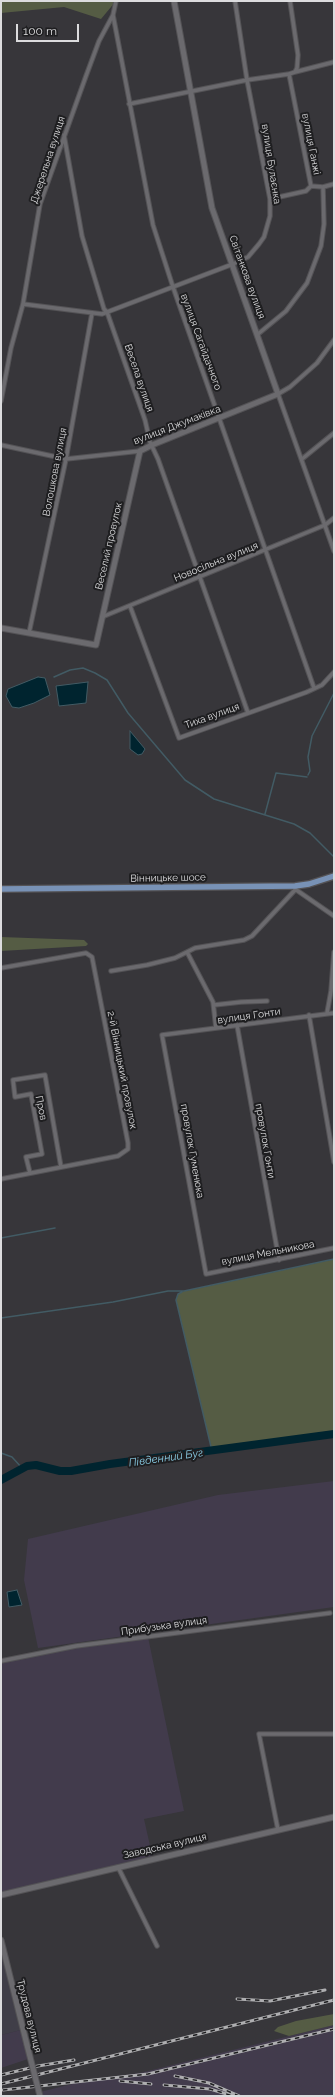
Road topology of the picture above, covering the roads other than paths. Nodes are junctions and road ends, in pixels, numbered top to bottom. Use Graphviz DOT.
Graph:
graph roads {
  1 [pos="116,1"];
  2 [pos="174,1"];
  3 [pos="235,1"];
  4 [pos="290,1"];
  5 [pos="113,15"];
  6 [pos="334,62"];
  7 [pos="295,72"];
  8 [pos="289,74"];
  9 [pos="247,80"];
  10 [pos="191,92"];
  11 [pos="129,104"];
  12 [pos="64,134"];
  13 [pos="334,184"];
  14 [pos="311,186"];
  15 [pos="323,187"];
  16 [pos="270,199"];
  17 [pos="233,264"];
  18 [pos="173,287"];
  19 [pos="23,304"];
  20 [pos="107,312"];
  21 [pos="92,313"];
  22 [pos="258,334"];
  23 [pos="334,340"];
  24 [pos="278,394"];
  25 [pos="1,401"];
  26 [pos="220,418"];
  27 [pos="334,433"];
  28 [pos="152,444"];
  29 [pos="1,445"];
  30 [pos="140,451"];
  31 [pos="66,459"];
  32 [pos="302,459"];
  33 [pos="334,518"];
  34 [pos="325,525"];
  35 [pos="265,550"];
  36 [pos="334,551"];
  37 [pos="199,578"];
  38 [pos="130,606"];
  39 [pos="102,617"];
  40 [pos="1,628"];
  41 [pos="29,633"];
  42 [pos="334,672"];
  43 [pos="314,688"];
  44 [pos="248,713"];
  45 [pos="334,876"];
  46 [pos="295,888"];
  47 [pos="1,889"];
  48 [pos="334,916"];
  49 [pos="186,952"];
  50 [pos="334,952"];
  51 [pos="1,968"];
  52 [pos="111,971"];
  53 [pos="267,1002"];
  54 [pos="214,1005"];
  55 [pos="327,1013"];
  56 [pos="334,1013"];
  57 [pos="309,1015"];
  58 [pos="237,1026"];
  59 [pos="216,1028"];
  60 [pos="167,1035"];
  61 [pos="334,1162"];
  62 [pos="61,1167"];
  63 [pos="30,1173"];
  64 [pos="1,1179"];
  65 [pos="334,1248"];
  66 [pos="279,1260"];
  67 [pos="206,1274"];
  68 [pos="330,1613"];
  69 [pos="1,1661"];
  70 [pos="334,1734"];
  71 [pos="334,1817"];
  72 [pos="278,1830"];
  73 [pos="118,1867"];
  74 [pos="1,1895"];
  75 [pos="1,1940"];
  76 [pos="157,1946"];
  77 [pos="3,1957"];
  78 [pos="40,2096"];
  1 -- 5 [label="street, Джерельна вулиця"];
  2 -- 10 [label="street, Світанкова вулиця"];
  3 -- 9 [label="street, вулиця Булаєнка"];
  4 -- 7 [label="street"];
  5 -- 11 [label="street, вулиця Сагайдачного"];
  5 -- 12 [label="street, Джерельна вулиця"];
  6 -- 7 [label="street"];
  7 -- 8 [label="street"];
  8 -- 9 [label="street"];
  8 -- 14 [label="street, вулиця Ганжі"];
  9 -- 10 [label="street"];
  9 -- 16 [label="street, вулиця Булаєнка"];
  10 -- 11 [label="street"];
  10 -- 17 [label="street, Світанкова вулиця"];
  11 -- 18 [label="street, вулиця Сагайдачного"];
  12 -- 19 [label="street, Джерельна вулиця"];
  12 -- 20 [label="street, Весела вулиця"];
  13 -- 15 [label="street"];
  14 -- 15 [label="street, вулиця Ганжі"];
  14 -- 16 [label="street"];
  15 -- 22 [label="street, вулиця Ганжі"];
  16 -- 17 [label="street, вулиця Булаєнка"];
  17 -- 18 [label="street, вулиця Булаєнка"];
  17 -- 22 [label="street, Світанкова вулиця"];
  18 -- 20 [label="street, вулиця Булаєнка"];
  18 -- 26 [label="street, вулиця Сагайдачного"];
  19 -- 21 [label="street, вулиця Булаєнка"];
  19 -- 25 [label="street, Джерельна вулиця"];
  20 -- 21 [label="street, вулиця Булаєнка"];
  20 -- 28 [label="street, Весела вулиця"];
  21 -- 31 [label="street, Волошкова вулиця"];
  22 -- 24 [label="street, Світанкова вулиця"];
  23 -- 24 [label="street, вулиця Джумаківка"];
  24 -- 26 [label="street, вулиця Джумаківка"];
  24 -- 32 [label="street, Світанкова вулиця"];
  26 -- 28 [label="street, вулиця Джумаківка"];
  26 -- 35 [label="street, вулиця Сагайдачного"];
  27 -- 32 [label="street"];
  28 -- 30 [label="street, вулиця Джумаківка"];
  28 -- 37 [label="street, Весела вулиця"];
  29 -- 31 [label="street, вулиця Джумаківка"];
  30 -- 31 [label="street, вулиця Джумаківка"];
  30 -- 39 [label="street, Веселий провулок"];
  31 -- 41 [label="street, Волошкова вулиця"];
  32 -- 34 [label="street, Світанкова вулиця"];
  33 -- 34 [label="street, Новосільна вулиця"];
  34 -- 35 [label="street, Новосільна вулиця"];
  34 -- 36 [label="street, Світанкова вулиця"];
  35 -- 37 [label="street, Новосільна вулиця"];
  35 -- 43 [label="street, вулиця Сагайдачного"];
  37 -- 38 [label="street, Новосільна вулиця"];
  37 -- 44 [label="street, Весела вулиця"];
  38 -- 39 [label="street, Новосільна вулиця"];
  38 -- 44 [label="street, Тиха вулиця"];
  39 -- 41 [label="street, Веселий провулок"];
  40 -- 41 [label="street"];
  42 -- 43 [label="street, Тиха вулиця"];
  43 -- 44 [label="street, Тиха вулиця"];
  45 -- 46 [label="main road, Вінницьке шосе"];
  46 -- 47 [label="main road, Вінницьке шосе"];
  46 -- 48 [label="street"];
  46 -- 49 [label="street"];
  49 -- 52 [label="street"];
  49 -- 54 [label="street"];
  50 -- 55 [label="street"];
  51 -- 62 [label="street, 2-й Вінницький провулок"];
  53 -- 54 [label="street"];
  54 -- 59 [label="street"];
  55 -- 56 [label="street, вулиця Гонти"];
  55 -- 57 [label="street, вулиця Гонти"];
  57 -- 58 [label="street, вулиця Гонти"];
  57 -- 61 [label="street"];
  58 -- 59 [label="street, вулиця Гонти"];
  58 -- 66 [label="street, провулок Гонти"];
  59 -- 60 [label="street, вулиця Гонти"];
  60 -- 67 [label="street, провулок Гуменюка"];
  62 -- 63 [label="street, 2-й Вінницький провулок"];
  62 -- 63 [label="street, Пров"];
  63 -- 64 [label="street, 2-й Вінницький провулок"];
  65 -- 66 [label="street, вулиця Мельникова"];
  66 -- 67 [label="street, вулиця Мельникова"];
  68 -- 69 [label="street, Прибузька вулиця"];
  70 -- 72 [label="street"];
  71 -- 72 [label="street, Заводська вулиця"];
  72 -- 73 [label="street, Заводська вулиця"];
  73 -- 74 [label="street, Заводська вулиця"];
  73 -- 76 [label="street"];
  75 -- 77 [label="street, Трудова вулиця"];
  77 -- 78 [label="street, Трудова вулиця, bridge"];
}
